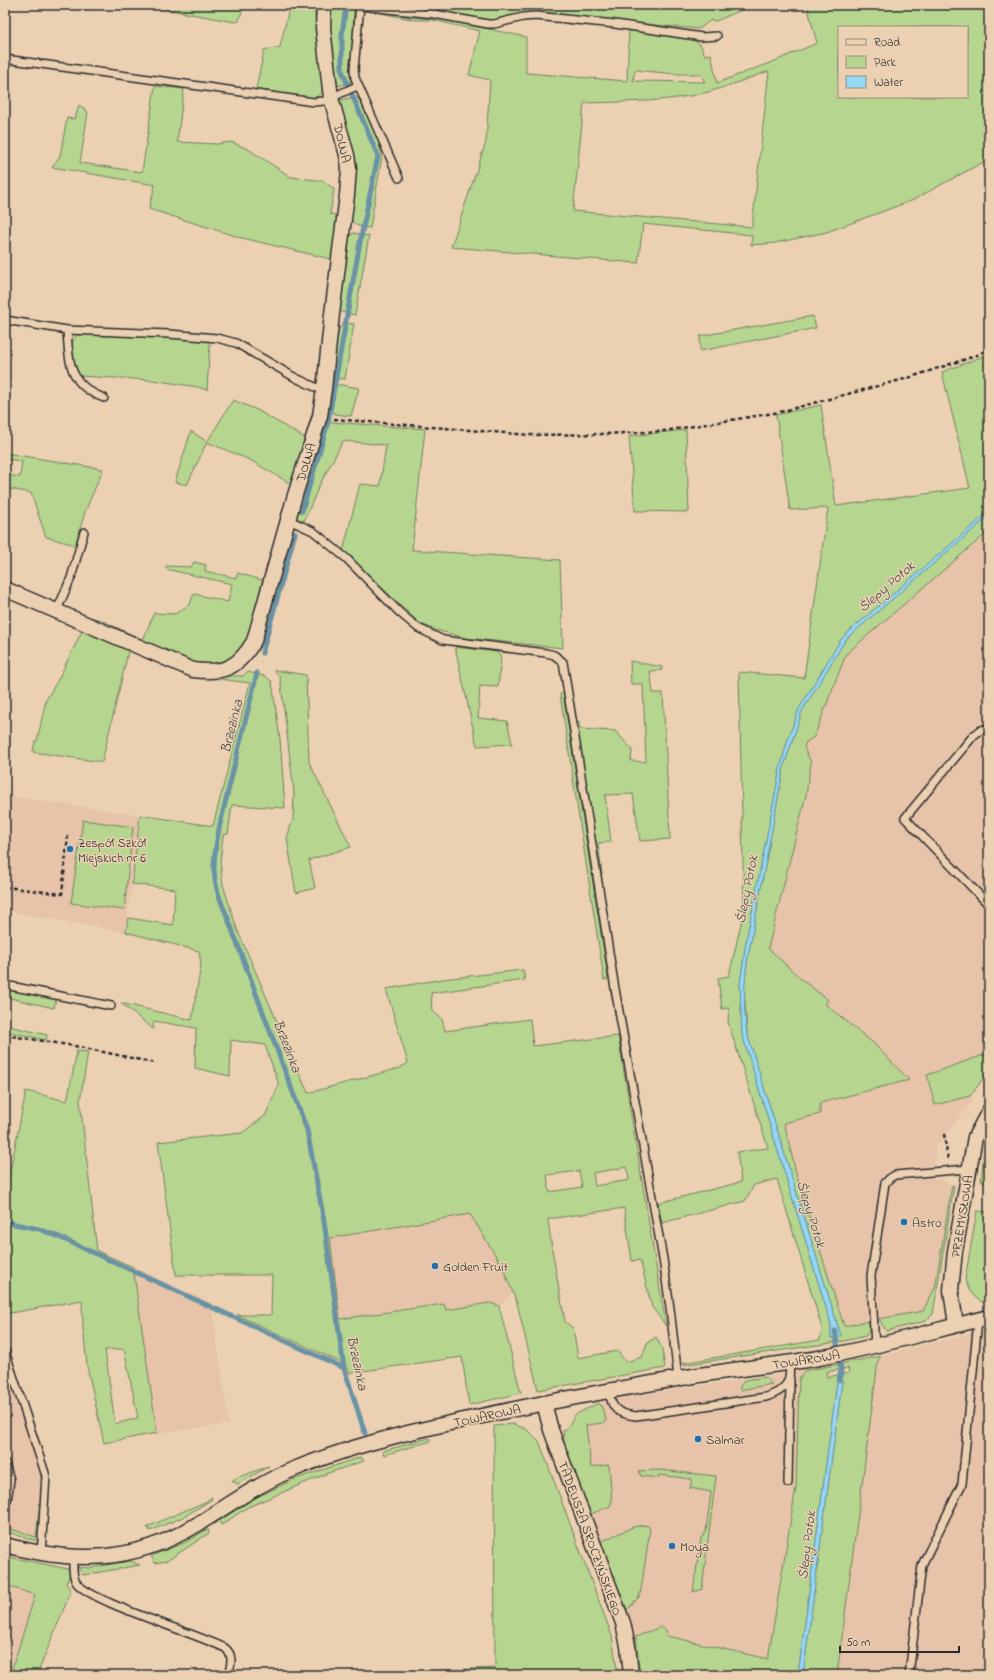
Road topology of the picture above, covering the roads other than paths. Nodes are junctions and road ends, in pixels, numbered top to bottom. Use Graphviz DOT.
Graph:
graph roads {
  1 [pos="324,5"];
  2 [pos="360,6"];
  3 [pos="717,36"];
  4 [pos="5,59"];
  5 [pos="357,86"];
  6 [pos="336,96"];
  7 [pos="399,178"];
  8 [pos="5,320"];
  9 [pos="67,330"];
  10 [pos="324,389"];
  11 [pos="104,398"];
  12 [pos="289,520"];
  13 [pos="84,532"];
  14 [pos="5,589"];
  15 [pos="57,610"];
  16 [pos="989,728"];
  17 [pos="989,905"];
  18 [pos="5,985"];
  19 [pos="111,1006"];
  20 [pos="989,1111"];
  21 [pos="968,1169"];
  22 [pos="983,1318"];
  23 [pos="956,1325"];
  24 [pos="875,1347"];
  25 [pos="5,1351"];
  26 [pos="789,1362"];
  27 [pos="790,1377"];
  28 [pos="678,1378"];
  29 [pos="609,1392"];
  30 [pos="544,1403"];
  31 [pos="5,1463"];
  32 [pos="788,1483"];
  33 [pos="5,1504"];
  34 [pos="5,1545"];
  35 [pos="41,1554"];
  36 [pos="73,1558"];
  37 [pos="228,1675"];
  38 [pos="631,1675"];
  39 [pos="909,1675"];
  1 -- 6 [label="street, DOLNA"];
  2 -- 3 [label="lane"];
  2 -- 5 [label="lane"];
  4 -- 6 [label="lane"];
  5 -- 6 [label="lane"];
  5 -- 7 [label="lane"];
  6 -- 10 [label="street, DOLNA"];
  8 -- 9 [label="lane"];
  9 -- 10 [label="lane"];
  9 -- 11 [label="lane"];
  10 -- 12 [label="street, DOLNA"];
  12 -- 15 [label="street, DOLNA"];
  12 -- 28 [label="lane"];
  13 -- 15 [label="lane"];
  14 -- 15 [label="street, DOLNA"];
  16 -- 17 [label="lane"];
  18 -- 19 [label="lane"];
  20 -- 21 [label="street, PRZEMYSŁOWA"];
  21 -- 23 [label="street, PRZEMYSŁOWA"];
  21 -- 24 [label="lane"];
  22 -- 23 [label="street, TOWAROWA"];
  22 -- 39 [label="lane"];
  23 -- 24 [label="street, TOWAROWA"];
  24 -- 26 [label="street, TOWAROWA"];
  25 -- 35 [label="lane"];
  26 -- 27 [label="lane"];
  26 -- 28 [label="street, TOWAROWA"];
  27 -- 29 [label="lane"];
  27 -- 32 [label="lane"];
  28 -- 29 [label="street, TOWAROWA"];
  29 -- 30 [label="street, TOWAROWA"];
  30 -- 36 [label="street, TOWAROWA"];
  30 -- 38 [label="street, TADEUSZA SROCZYŃSKIEGO"];
  31 -- 33 [label="lane"];
  34 -- 35 [label="street, TOWAROWA"];
  35 -- 36 [label="street, TOWAROWA"];
  36 -- 37 [label="lane"];
}
